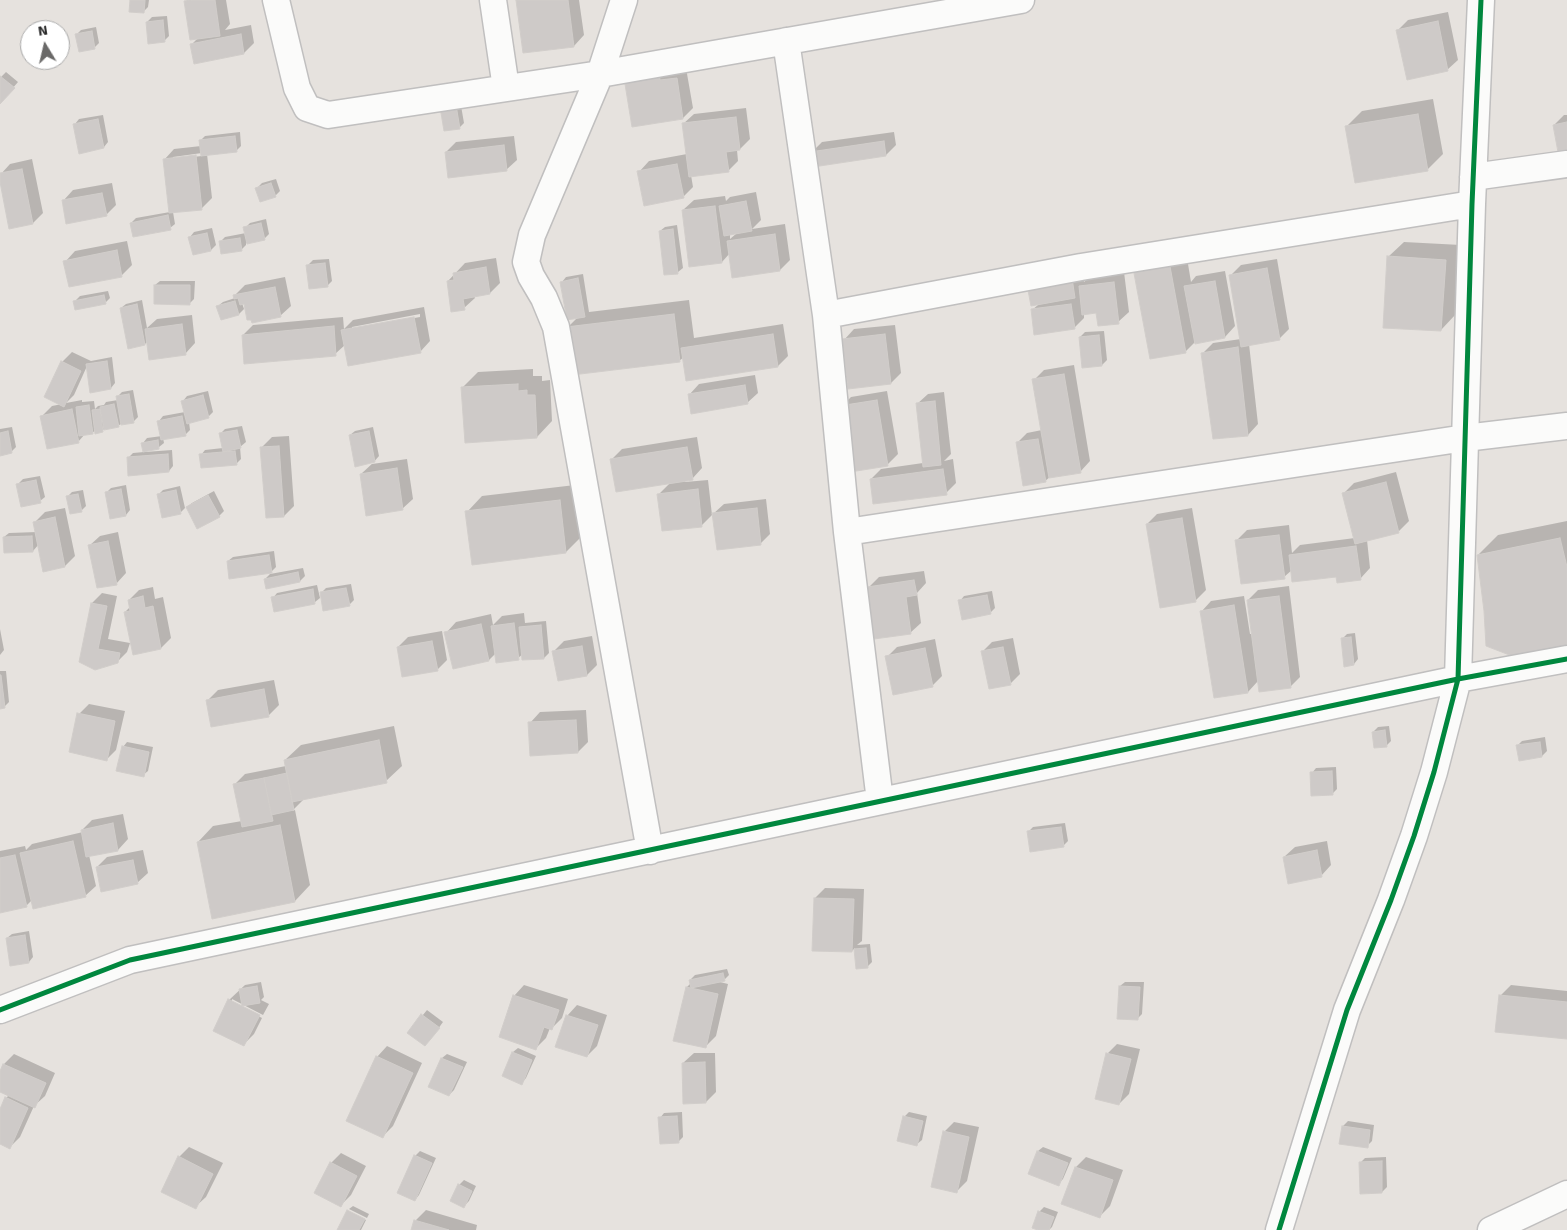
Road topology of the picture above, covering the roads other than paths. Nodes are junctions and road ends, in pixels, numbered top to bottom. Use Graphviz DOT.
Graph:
graph roads {
  1 [pos="276,0"];
  2 [pos="493,0"];
  3 [pos="624,0"];
  4 [pos="1021,0"];
  5 [pos="1481,0"];
  6 [pos="786,41"];
  7 [pos="600,74"];
  8 [pos="506,88"];
  9 [pos="1567,164"];
  10 [pos="1473,177"];
  11 [pos="1472,204"];
  12 [pos="826,315"];
  13 [pos="1567,426"];
  14 [pos="1464,438"];
  15 [pos="847,532"];
  16 [pos="1567,659"];
  17 [pos="1458,679"];
  18 [pos="880,801"];
  19 [pos="650,851"];
  20 [pos="0,1010"];
  21 [pos="1567,1194"];
  22 [pos="1279,1230"];
  23 [pos="1491,1230"];
  1 -- 8 [label="street"];
  2 -- 8 [label="street"];
  3 -- 7 [label="street"];
  4 -- 6 [label="street"];
  5 -- 10 [label="street"];
  6 -- 7 [label="street"];
  6 -- 12 [label="street"];
  7 -- 8 [label="street"];
  7 -- 19 [label="street"];
  9 -- 10 [label="street"];
  10 -- 11 [label="street"];
  11 -- 12 [label="street"];
  11 -- 14 [label="street"];
  12 -- 15 [label="street"];
  13 -- 14 [label="street"];
  14 -- 15 [label="street"];
  14 -- 17 [label="street"];
  15 -- 18 [label="street"];
  16 -- 17 [label="street"];
  17 -- 18 [label="street"];
  17 -- 22 [label="street"];
  18 -- 19 [label="street"];
  19 -- 20 [label="street"];
  21 -- 23 [label="street"];
}
